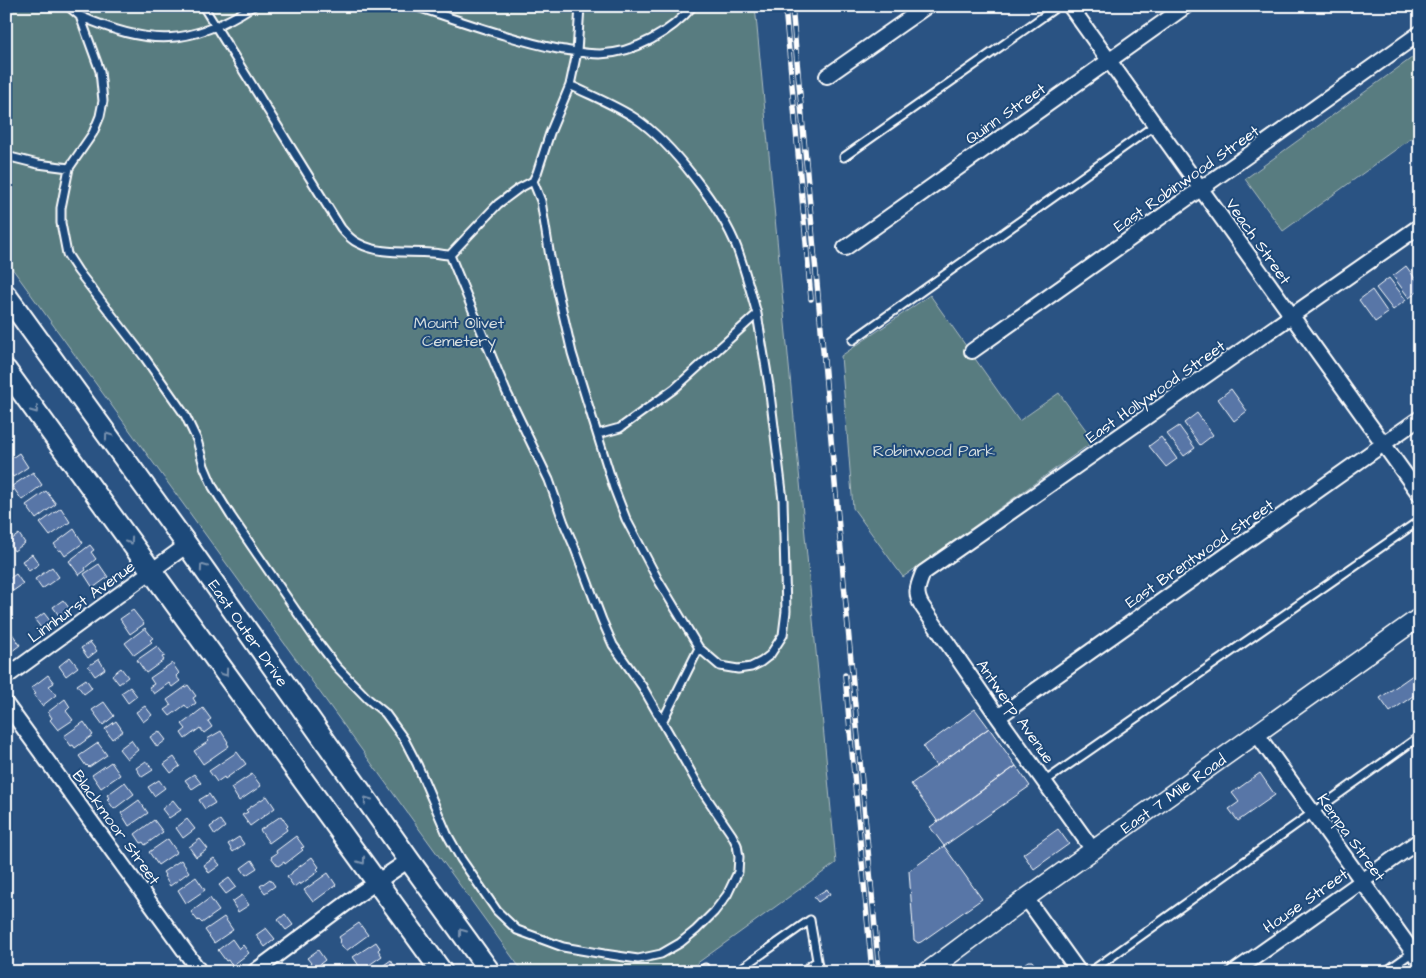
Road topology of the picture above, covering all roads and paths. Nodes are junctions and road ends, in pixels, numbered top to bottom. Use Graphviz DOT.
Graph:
graph roads {
  1 [pos="68,6"];
  2 [pos="203,6"];
  3 [pos="253,6"];
  4 [pos="414,6"];
  5 [pos="580,6"];
  6 [pos="693,6"];
  7 [pos="927,6"];
  8 [pos="1058,6"];
  9 [pos="1070,6"];
  10 [pos="1186,6"];
  11 [pos="80,16"];
  12 [pos="215,26"];
  13 [pos="1420,33"];
  14 [pos="577,52"];
  15 [pos="1109,61"];
  16 [pos="827,76"];
  17 [pos="570,85"];
  18 [pos="1155,125"];
  19 [pos="6,156"];
  20 [pos="844,157"];
  21 [pos="70,168"];
  22 [pos="533,181"];
  23 [pos="1200,189"];
  24 [pos="1420,226"];
  25 [pos="845,248"];
  26 [pos="450,256"];
  27 [pos="6,295"];
  28 [pos="756,314"];
  29 [pos="1292,316"];
  30 [pos="853,340"];
  31 [pos="972,351"];
  32 [pos="6,370"];
  33 [pos="1420,418"];
  34 [pos="598,434"];
  35 [pos="1383,444"];
  36 [pos="1420,495"];
  37 [pos="1420,520"];
  38 [pos="187,545"];
  39 [pos="152,571"];
  40 [pos="918,590"];
  41 [pos="1420,617"];
  42 [pos="699,648"];
  43 [pos="6,677"];
  44 [pos="6,704"];
  45 [pos="998,717"];
  46 [pos="662,722"];
  47 [pos="1256,733"];
  48 [pos="1420,736"];
  49 [pos="1044,782"];
  50 [pos="1313,812"];
  51 [pos="1420,840"];
  52 [pos="1093,850"];
  53 [pos="409,860"];
  54 [pos="1362,881"];
  55 [pos="377,882"];
  56 [pos="1026,898"];
  57 [pos="1417,954"];
  58 [pos="817,961"];
  59 [pos="200,972"];
  60 [pos="254,972"];
  61 [pos="442,972"];
  62 [pos="490,972"];
  63 [pos="699,972"];
  64 [pos="707,972"];
  65 [pos="736,972"];
  66 [pos="802,972"];
  67 [pos="819,972"];
  68 [pos="927,972"];
  69 [pos="1079,972"];
  70 [pos="1090,972"];
  71 [pos="1234,972"];
  72 [pos="1385,972"];
  1 -- 11 [label="lane"];
  2 -- 12 [label="lane"];
  3 -- 12 [label="lane"];
  4 -- 14 [label="lane"];
  5 -- 14 [label="lane"];
  6 -- 14 [label="lane"];
  7 -- 16 [label="street"];
  8 -- 20 [label="lane"];
  9 -- 15 [label="street, Veach Street"];
  10 -- 15 [label="street, Quinn Street"];
  11 -- 12 [label="lane"];
  11 -- 21 [label="lane"];
  12 -- 26 [label="lane"];
  13 -- 23 [label="street, East Robinwood Street"];
  14 -- 17 [label="lane"];
  15 -- 18 [label="street, Veach Street"];
  15 -- 25 [label="street, Quinn Street"];
  17 -- 22 [label="lane"];
  17 -- 28 [label="lane"];
  18 -- 23 [label="street, Veach Street"];
  18 -- 30 [label="lane"];
  19 -- 21 [label="lane"];
  21 -- 46 [label="lane"];
  22 -- 26 [label="lane"];
  22 -- 34 [label="lane"];
  23 -- 29 [label="street, Veach Street"];
  23 -- 31 [label="street, East Robinwood Street"];
  24 -- 29 [label="street, East Hollywood Street"];
  26 -- 46 [label="lane"];
  38 -- 27 [label="main road, East Outer Drive, one-way"];
  28 -- 34 [label="lane"];
  28 -- 42 [label="lane"];
  29 -- 35 [label="street, Veach Street"];
  29 -- 40 [label="street, East Hollywood Street"];
  32 -- 39 [label="main road, one-way"];
  33 -- 35 [label="street, East Brentwood Street"];
  34 -- 42 [label="lane"];
  35 -- 36 [label="street, Veach Street"];
  35 -- 45 [label="street, East Brentwood Street"];
  37 -- 49 [label="lane"];
  38 -- 39 [label="street, Linnhurst Avenue"];
  53 -- 38 [label="main road, East Outer Drive, one-way"];
  39 -- 43 [label="street, Linnhurst Avenue"];
  39 -- 55 [label="main road, one-way"];
  40 -- 45 [label="street, Antwerp Avenue"];
  41 -- 47 [label="street, East 7 Mile Road"];
  42 -- 46 [label="lane"];
  44 -- 59 [label="street, Blackmoor Street"];
  45 -- 49 [label="street, Antwerp Avenue"];
  47 -- 50 [label="street, Kempa Street"];
  47 -- 52 [label="street, East 7 Mile Road"];
  48 -- 50 [label="lane"];
  49 -- 52 [label="street, Antwerp Avenue"];
  50 -- 54 [label="street, Kempa Street"];
  50 -- 70 [label="lane"];
  51 -- 54 [label="street, House Street"];
  52 -- 56 [label="street, East 7 Mile Road"];
  53 -- 55 [label="street"];
  62 -- 53 [label="main road, East Outer Drive, one-way"];
  54 -- 57 [label="street, Kempa Street"];
  54 -- 71 [label="street, House Street"];
  55 -- 60 [label="street"];
  55 -- 61 [label="main road"];
  56 -- 68 [label="street, East 7 Mile Road"];
  56 -- 69 [label="street"];
  57 -- 72 [label="lane"];
  58 -- 65 [label="lane"];
  58 -- 66 [label="lane"];
  58 -- 67 [label="lane"];
  63 -- 64 [label="lane"];
}
